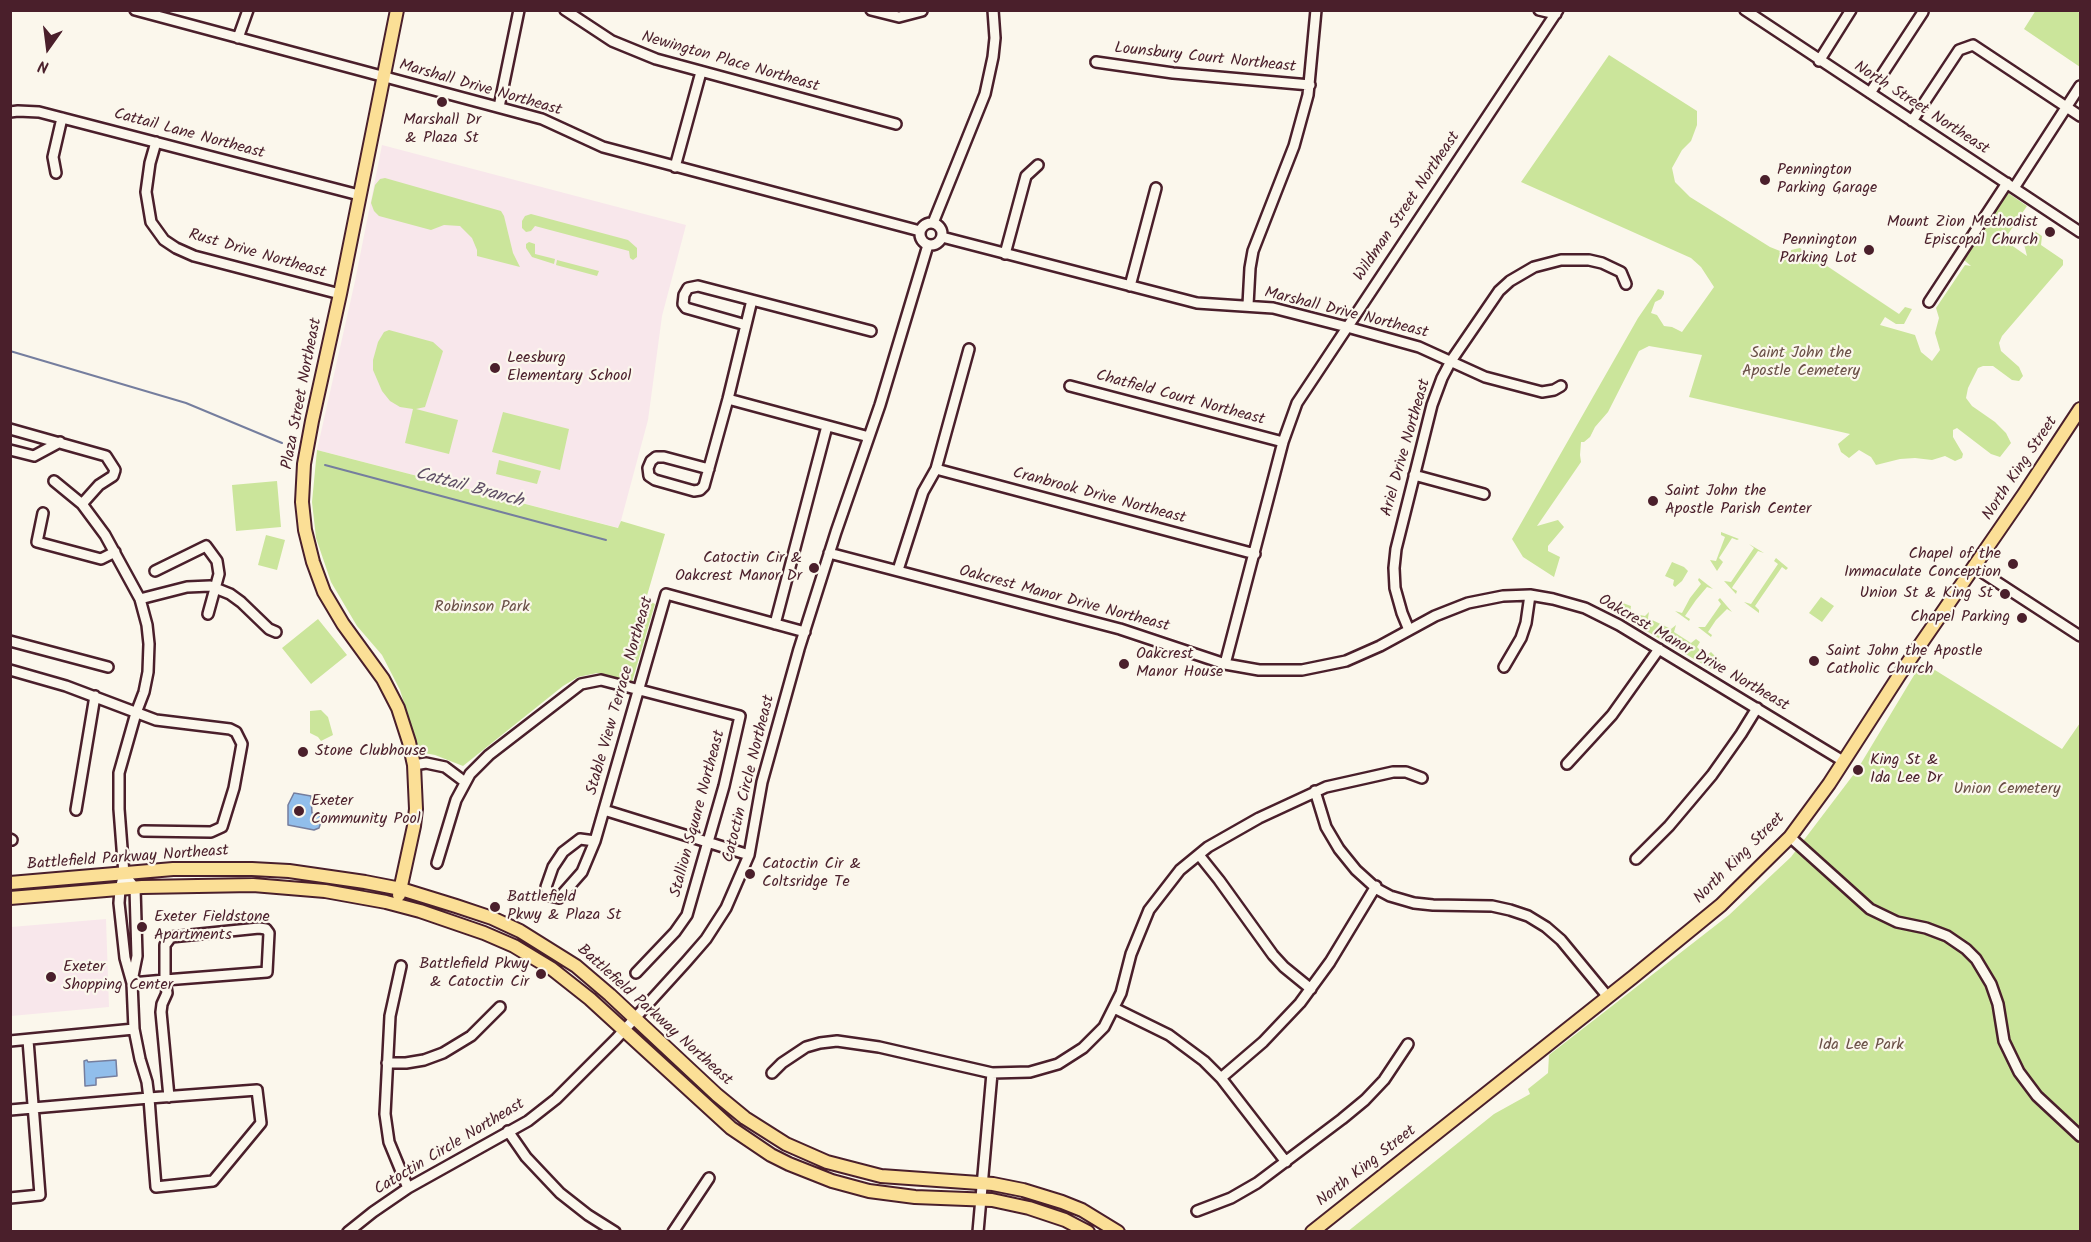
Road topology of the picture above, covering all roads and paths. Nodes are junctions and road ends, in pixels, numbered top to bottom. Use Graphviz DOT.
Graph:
graph roads {
  1 [pos="135,10"];
  2 [pos="248,10"];
  3 [pos="397,10"];
  4 [pos="519,10"];
  5 [pos="565,10"];
  6 [pos="871,10"];
  7 [pos="993,10"];
  8 [pos="1316,10"];
  9 [pos="1539,10"];
  10 [pos="1745,10"];
  11 [pos="1851,10"];
  12 [pos="922,11"];
  13 [pos="1557,12"];
  14 [pos="1923,12"];
  15 [pos="238,38"];
  16 [pos="1819,61"];
  17 [pos="1096,62"];
  18 [pos="701,72"];
  19 [pos="384,77"];
  20 [pos="1310,85"];
  21 [pos="2080,86"];
  22 [pos="1870,93"];
  23 [pos="499,107"];
  24 [pos="2066,107"];
  25 [pos="10,112"];
  26 [pos="2080,116"];
  27 [pos="62,118"];
  28 [pos="1912,121"];
  29 [pos="896,124"];
  30 [pos="156,142"];
  31 [pos="1038,165"];
  32 [pos="675,167"];
  33 [pos="56,173"];
  34 [pos="2011,185"];
  35 [pos="1156,188"];
  36 [pos="359,195"];
  37 [pos="933,223"];
  38 [pos="920,231"];
  39 [pos="2080,232"];
  40 [pos="942,237"];
  41 [pos="928,245"];
  42 [pos="1005,254"];
  43 [pos="1626,285"];
  44 [pos="1130,286"];
  45 [pos="340,294"];
  46 [pos="752,300"];
  47 [pos="1929,302"];
  48 [pos="1248,305"];
  49 [pos="746,325"];
  50 [pos="1347,327"];
  51 [pos="871,331"];
  52 [pos="969,350"];
  53 [pos="1451,361"];
  54 [pos="1070,386"];
  55 [pos="1561,386"];
  56 [pos="728,399"];
  57 [pos="2080,409"];
  58 [pos="827,426"];
  59 [pos="10,429"];
  60 [pos="869,437"];
  61 [pos="60,442"];
  62 [pos="1283,442"];
  63 [pos="10,450"];
  64 [pos="709,469"];
  65 [pos="936,469"];
  66 [pos="1414,475"];
  67 [pos="54,481"];
  68 [pos="1484,494"];
  69 [pos="82,504"];
  70 [pos="43,513"];
  71 [pos="115,552"];
  72 [pos="829,553"];
  73 [pos="1255,554"];
  74 [pos="1974,567"];
  75 [pos="898,570"];
  76 [pos="155,571"];
  77 [pos="216,588"];
  78 [pos="1530,596"];
  79 [pos="140,599"];
  80 [pos="208,614"];
  81 [pos="776,624"];
  82 [pos="1409,630"];
  83 [pos="276,632"];
  84 [pos="805,632"];
  85 [pos="2080,636"];
  86 [pos="10,640"];
  87 [pos="1659,649"];
  88 [pos="1224,664"];
  89 [pos="108,667"];
  90 [pos="1504,667"];
  91 [pos="10,670"];
  92 [pos="639,689"];
  93 [pos="95,696"];
  94 [pos="1757,708"];
  95 [pos="136,713"];
  96 [pos="1844,761"];
  97 [pos="1567,764"];
  98 [pos="414,765"];
  99 [pos="1422,778"];
  100 [pos="465,782"];
  101 [pos="1315,792"];
  102 [pos="76,810"];
  103 [pos="604,810"];
  104 [pos="144,831"];
  105 [pos="1790,837"];
  106 [pos="595,841"];
  107 [pos="709,842"];
  108 [pos="749,855"];
  109 [pos="1199,855"];
  110 [pos="1636,859"];
  111 [pos="437,863"];
  112 [pos="124,874"];
  113 [pos="10,883"];
  114 [pos="1376,886"];
  115 [pos="135,888"];
  116 [pos="120,889"];
  117 [pos="401,890"];
  118 [pos="10,898"];
  119 [pos="398,906"];
  120 [pos="401,966"];
  121 [pos="636,973"];
  122 [pos="165,980"];
  123 [pos="132,983"];
  124 [pos="1311,989"];
  125 [pos="1608,997"];
  126 [pos="500,1007"];
  127 [pos="1114,1008"];
  128 [pos="635,1019"];
  129 [pos="134,1029"];
  130 [pos="624,1030"];
  131 [pos="28,1040"];
  132 [pos="10,1041"];
  133 [pos="1408,1044"];
  134 [pos="387,1063"];
  135 [pos="772,1073"];
  136 [pos="992,1073"];
  137 [pos="1221,1078"];
  138 [pos="169,1097"];
  139 [pos="149,1098"];
  140 [pos="33,1108"];
  141 [pos="10,1110"];
  142 [pos="508,1131"];
  143 [pos="2080,1136"];
  144 [pos="1286,1162"];
  145 [pos="709,1178"];
  146 [pos="983,1184"];
  147 [pos="408,1188"];
  148 [pos="10,1198"];
  149 [pos="981,1200"];
  150 [pos="1197,1211"];
  151 [pos="348,1232"];
  152 [pos="615,1232"];
  153 [pos="673,1232"];
  154 [pos="978,1232"];
  155 [pos="1088,1232"];
  156 [pos="1118,1232"];
  157 [pos="1312,1232"];
  1 -- 15 [label="street, Marshall Drive Northeast"];
  2 -- 15 [label="street"];
  3 -- 19 [label="main road, Plaza Street Northeast"];
  4 -- 23 [label="street"];
  5 -- 18 [label="street, Newington Place Northeast"];
  6 -- 12 [label="street"];
  7 -- 37 [label="street"];
  8 -- 20 [label="street"];
  9 -- 13 [label="street"];
  10 -- 16 [label="street, North Street Northeast"];
  11 -- 16 [label="street"];
  13 -- 50 [label="street, Wildman Street Northeast"];
  14 -- 22 [label="street"];
  15 -- 19 [label="street, Marshall Drive Northeast"];
  16 -- 22 [label="street, North Street Northeast"];
  17 -- 20 [label="street, Lounsbury Court Northeast"];
  18 -- 29 [label="street, Newington Place Northeast"];
  18 -- 32 [label="street"];
  19 -- 23 [label="street, Marshall Drive Northeast"];
  19 -- 36 [label="main road, Plaza Street Northeast"];
  20 -- 48 [label="street"];
  21 -- 24 [label="street"];
  22 -- 28 [label="street, North Street Northeast"];
  23 -- 32 [label="street, Marshall Drive Northeast"];
  24 -- 26 [label="street"];
  24 -- 28 [label="street"];
  24 -- 34 [label="street"];
  25 -- 27 [label="street, Cattail Lane Northeast"];
  27 -- 30 [label="street, Cattail Lane Northeast"];
  27 -- 33 [label="street"];
  28 -- 34 [label="street, North Street Northeast"];
  30 -- 36 [label="street, Cattail Lane Northeast"];
  30 -- 45 [label="street, Rust Drive Northeast"];
  31 -- 42 [label="street"];
  32 -- 38 [label="street, Marshall Drive Northeast"];
  34 -- 39 [label="street, North Street Northeast"];
  34 -- 47 [label="street"];
  35 -- 44 [label="street"];
  36 -- 45 [label="main road, Plaza Street Northeast"];
  37 -- 38 [label="street"];
  37 -- 40 [label="street"];
  38 -- 41 [label="street"];
  40 -- 41 [label="street"];
  40 -- 42 [label="street, Marshall Drive Northeast"];
  41 -- 60 [label="street, Catoctin Circle Northeast"];
  42 -- 44 [label="street, Marshall Drive Northeast"];
  43 -- 53 [label="street, Ariel Drive Northeast"];
  44 -- 48 [label="street, Marshall Drive Northeast"];
  45 -- 98 [label="main road, Plaza Street Northeast"];
  46 -- 49 [label="street"];
  46 -- 49 [label="street"];
  46 -- 51 [label="street"];
  48 -- 50 [label="street, Marshall Drive Northeast"];
  49 -- 56 [label="street"];
  50 -- 53 [label="street, Marshall Drive Northeast"];
  50 -- 62 [label="street, Wildman Street Northeast"];
  52 -- 65 [label="street"];
  53 -- 55 [label="street, Marshall Drive Northeast"];
  53 -- 66 [label="street, Ariel Drive Northeast"];
  54 -- 62 [label="street, Chatfield Court Northeast"];
  56 -- 58 [label="street"];
  56 -- 64 [label="street"];
  57 -- 74 [label="main road, North King Street"];
  58 -- 60 [label="street"];
  58 -- 81 [label="street"];
  59 -- 61 [label="street"];
  60 -- 72 [label="street, Catoctin Circle Northeast"];
  61 -- 63 [label="street"];
  61 -- 69 [label="street"];
  62 -- 73 [label="street, Wildman Street Northeast"];
  64 -- 64 [label="street"];
  65 -- 73 [label="street, Cranbrook Drive Northeast"];
  65 -- 75 [label="street"];
  66 -- 68 [label="street"];
  66 -- 82 [label="street, Ariel Drive Northeast"];
  67 -- 69 [label="street"];
  69 -- 71 [label="street"];
  70 -- 71 [label="street"];
  71 -- 79 [label="street"];
  72 -- 75 [label="street, Oakcrest Manor Drive Northeast"];
  72 -- 84 [label="street, Catoctin Circle Northeast"];
  73 -- 88 [label="street, Wildman Street Northeast"];
  74 -- 85 [label="street"];
  74 -- 96 [label="main road, North King Street"];
  75 -- 88 [label="street, Oakcrest Manor Drive Northeast"];
  76 -- 77 [label="street"];
  77 -- 79 [label="street"];
  77 -- 80 [label="street"];
  77 -- 83 [label="street"];
  78 -- 82 [label="street, Oakcrest Manor Drive Northeast"];
  78 -- 87 [label="street, Oakcrest Manor Drive Northeast"];
  78 -- 90 [label="street"];
  79 -- 95 [label="street"];
  81 -- 84 [label="street, Stable View Terrace Northeast"];
  81 -- 92 [label="street, Stable View Terrace Northeast"];
  82 -- 88 [label="street, Oakcrest Manor Drive Northeast"];
  84 -- 108 [label="street, Catoctin Circle Northeast"];
  86 -- 89 [label="street"];
  87 -- 94 [label="street, Oakcrest Manor Drive Northeast"];
  87 -- 97 [label="street"];
  91 -- 93 [label="street"];
  92 -- 100 [label="street"];
  92 -- 103 [label="street, Stable View Terrace Northeast"];
  92 -- 107 [label="street, Stallion Square Northeast"];
  93 -- 95 [label="street"];
  93 -- 102 [label="street"];
  94 -- 96 [label="street, Oakcrest Manor Drive Northeast"];
  94 -- 110 [label="street"];
  95 -- 104 [label="street"];
  95 -- 112 [label="street"];
  96 -- 105 [label="main road, North King Street"];
  98 -- 100 [label="street"];
  98 -- 117 [label="main road, Plaza Street Northeast"];
  99 -- 101 [label="street"];
  100 -- 111 [label="street"];
  101 -- 109 [label="street"];
  101 -- 114 [label="street"];
  103 -- 106 [label="street, Stable View Terrace Northeast"];
  103 -- 107 [label="street"];
  105 -- 125 [label="main road, North King Street"];
  105 -- 143 [label="street"];
  106 -- 106 [label="street, Stable View Terrace Northeast"];
  107 -- 108 [label="street"];
  107 -- 121 [label="street, Stallion Square Northeast"];
  108 -- 128 [label="street, Catoctin Circle Northeast"];
  109 -- 124 [label="street"];
  109 -- 127 [label="street"];
  112 -- 113 [label="main road, Battlefield Parkway Northeast"];
  112 -- 115 [label="street"];
  112 -- 116 [label="street"];
  112 -- 117 [label="main road, Battlefield Parkway Northeast"];
  114 -- 124 [label="street"];
  114 -- 125 [label="street"];
  115 -- 116 [label="main road, Battlefield Parkway Northeast"];
  115 -- 119 [label="main road, Battlefield Parkway Northeast"];
  115 -- 123 [label="street"];
  116 -- 118 [label="main road, Battlefield Parkway Northeast"];
  116 -- 123 [label="street"];
  117 -- 119 [label="main road, Plaza Street Northeast"];
  117 -- 128 [label="main road, Battlefield Parkway Northeast"];
  119 -- 130 [label="main road, Battlefield Parkway Northeast"];
  120 -- 134 [label="street"];
  122 -- 122 [label="street"];
  122 -- 123 [label="street"];
  122 -- 138 [label="street"];
  123 -- 129 [label="street"];
  124 -- 137 [label="street"];
  125 -- 157 [label="main road, North King Street"];
  126 -- 134 [label="street"];
  127 -- 136 [label="street"];
  127 -- 137 [label="street"];
  128 -- 130 [label="street, Catoctin Circle Northeast"];
  128 -- 146 [label="main road, Battlefield Parkway Northeast"];
  129 -- 131 [label="street"];
  129 -- 139 [label="street"];
  130 -- 142 [label="street, Catoctin Circle Northeast"];
  130 -- 149 [label="main road, Battlefield Parkway Northeast"];
  131 -- 132 [label="street"];
  131 -- 140 [label="street"];
  133 -- 144 [label="street"];
  134 -- 147 [label="street"];
  135 -- 136 [label="street"];
  136 -- 146 [label="street"];
  137 -- 144 [label="street"];
  138 -- 139 [label="street"];
  138 -- 139 [label="street"];
  139 -- 140 [label="street"];
  140 -- 141 [label="street"];
  140 -- 148 [label="street"];
  142 -- 147 [label="street, Catoctin Circle Northeast"];
  142 -- 152 [label="street"];
  144 -- 150 [label="street"];
  145 -- 153 [label="street"];
  146 -- 149 [label="street"];
  146 -- 156 [label="main road, Battlefield Parkway Northeast"];
  147 -- 151 [label="street, Catoctin Circle Northeast"];
  149 -- 154 [label="street"];
  149 -- 155 [label="main road, Battlefield Parkway Northeast"];
}
